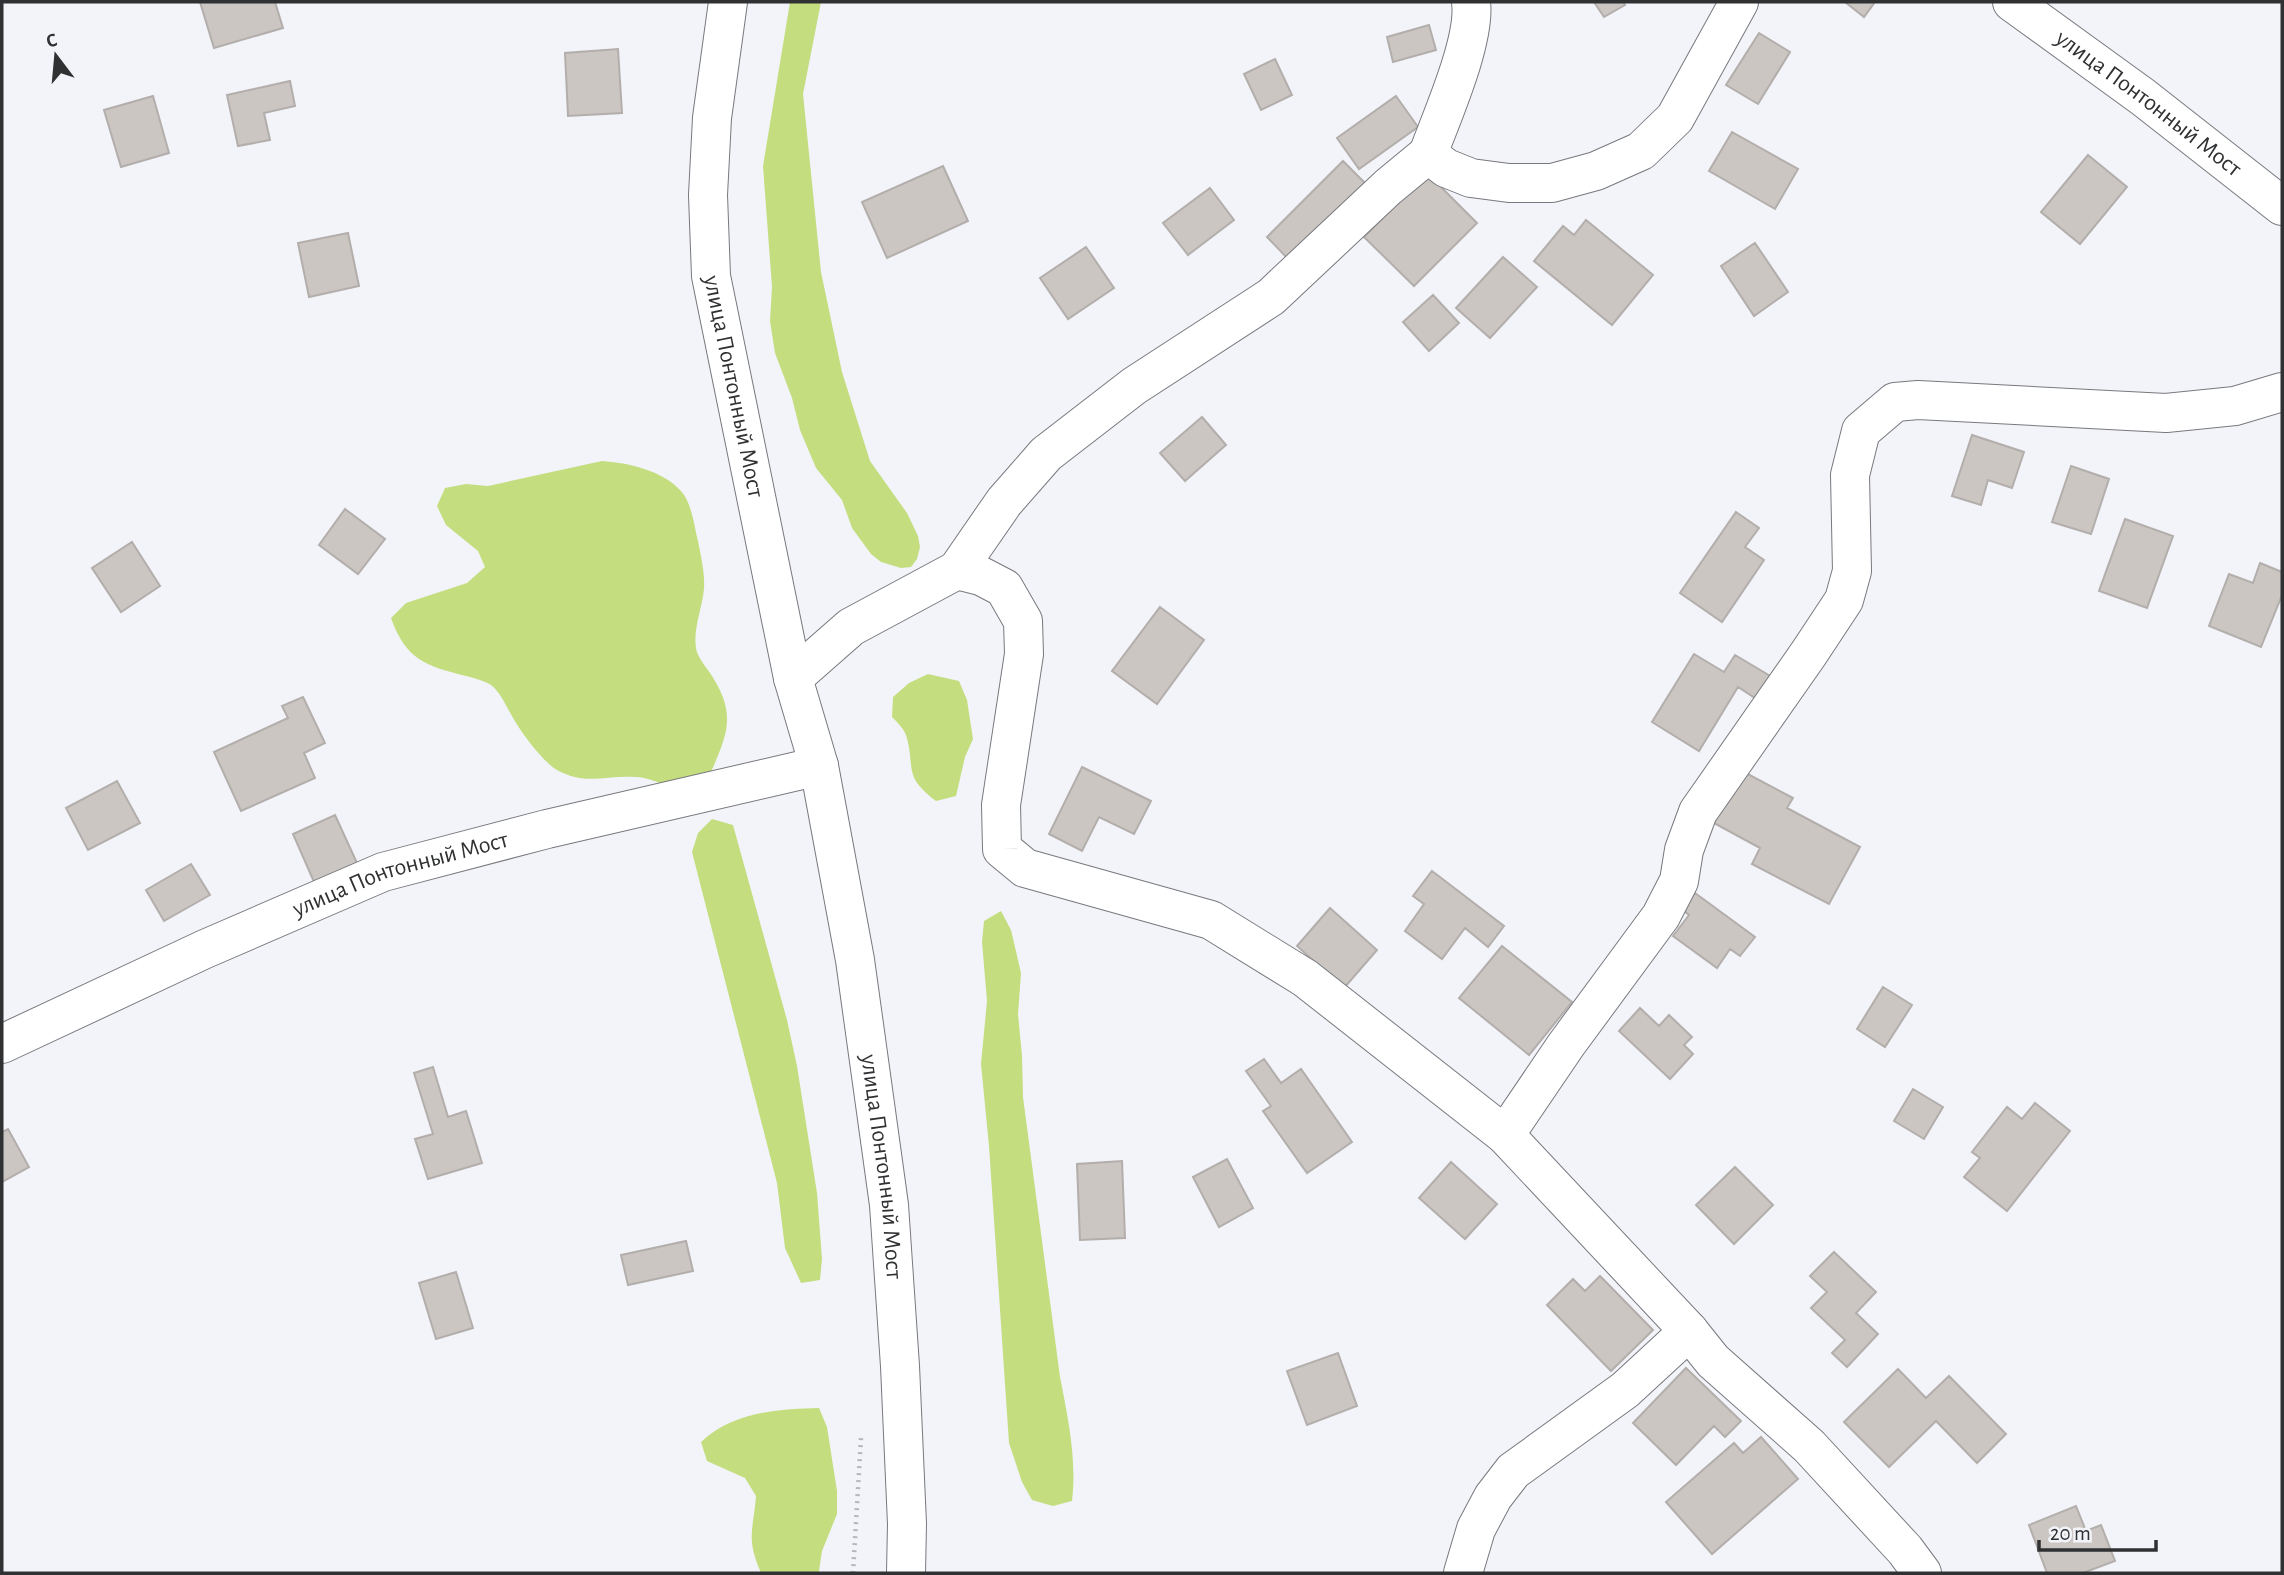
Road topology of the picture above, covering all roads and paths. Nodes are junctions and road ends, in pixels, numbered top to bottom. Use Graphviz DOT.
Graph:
graph roads {
  1 [pos="728,2"];
  2 [pos="1471,2"];
  3 [pos="1738,2"];
  4 [pos="2012,2"];
  5 [pos="1429,154"];
  6 [pos="2282,206"];
  7 [pos="2282,392"];
  8 [pos="957,570"];
  9 [pos="793,677"];
  10 [pos="819,766"];
  11 [pos="2,1044"];
  12 [pos="1505,1135"];
  13 [pos="1689,1331"];
  14 [pos="905,1573"];
  15 [pos="1462,1573"];
  16 [pos="1922,1573"];
  1 -- 9 [label="street, улица Понтонный Мост"];
  2 -- 5 [label="street"];
  3 -- 5 [label="street"];
  4 -- 6 [label="street, улица Понтонный Мост"];
  5 -- 8 [label="street"];
  7 -- 12 [label="street"];
  8 -- 9 [label="street"];
  8 -- 12 [label="street"];
  9 -- 10 [label="street, улица Понтонный Мост"];
  10 -- 11 [label="street, улица Понтонный Мост"];
  10 -- 14 [label="street, улица Понтонный Мост"];
  12 -- 13 [label="street"];
  13 -- 15 [label="street"];
  13 -- 16 [label="street"];
}
